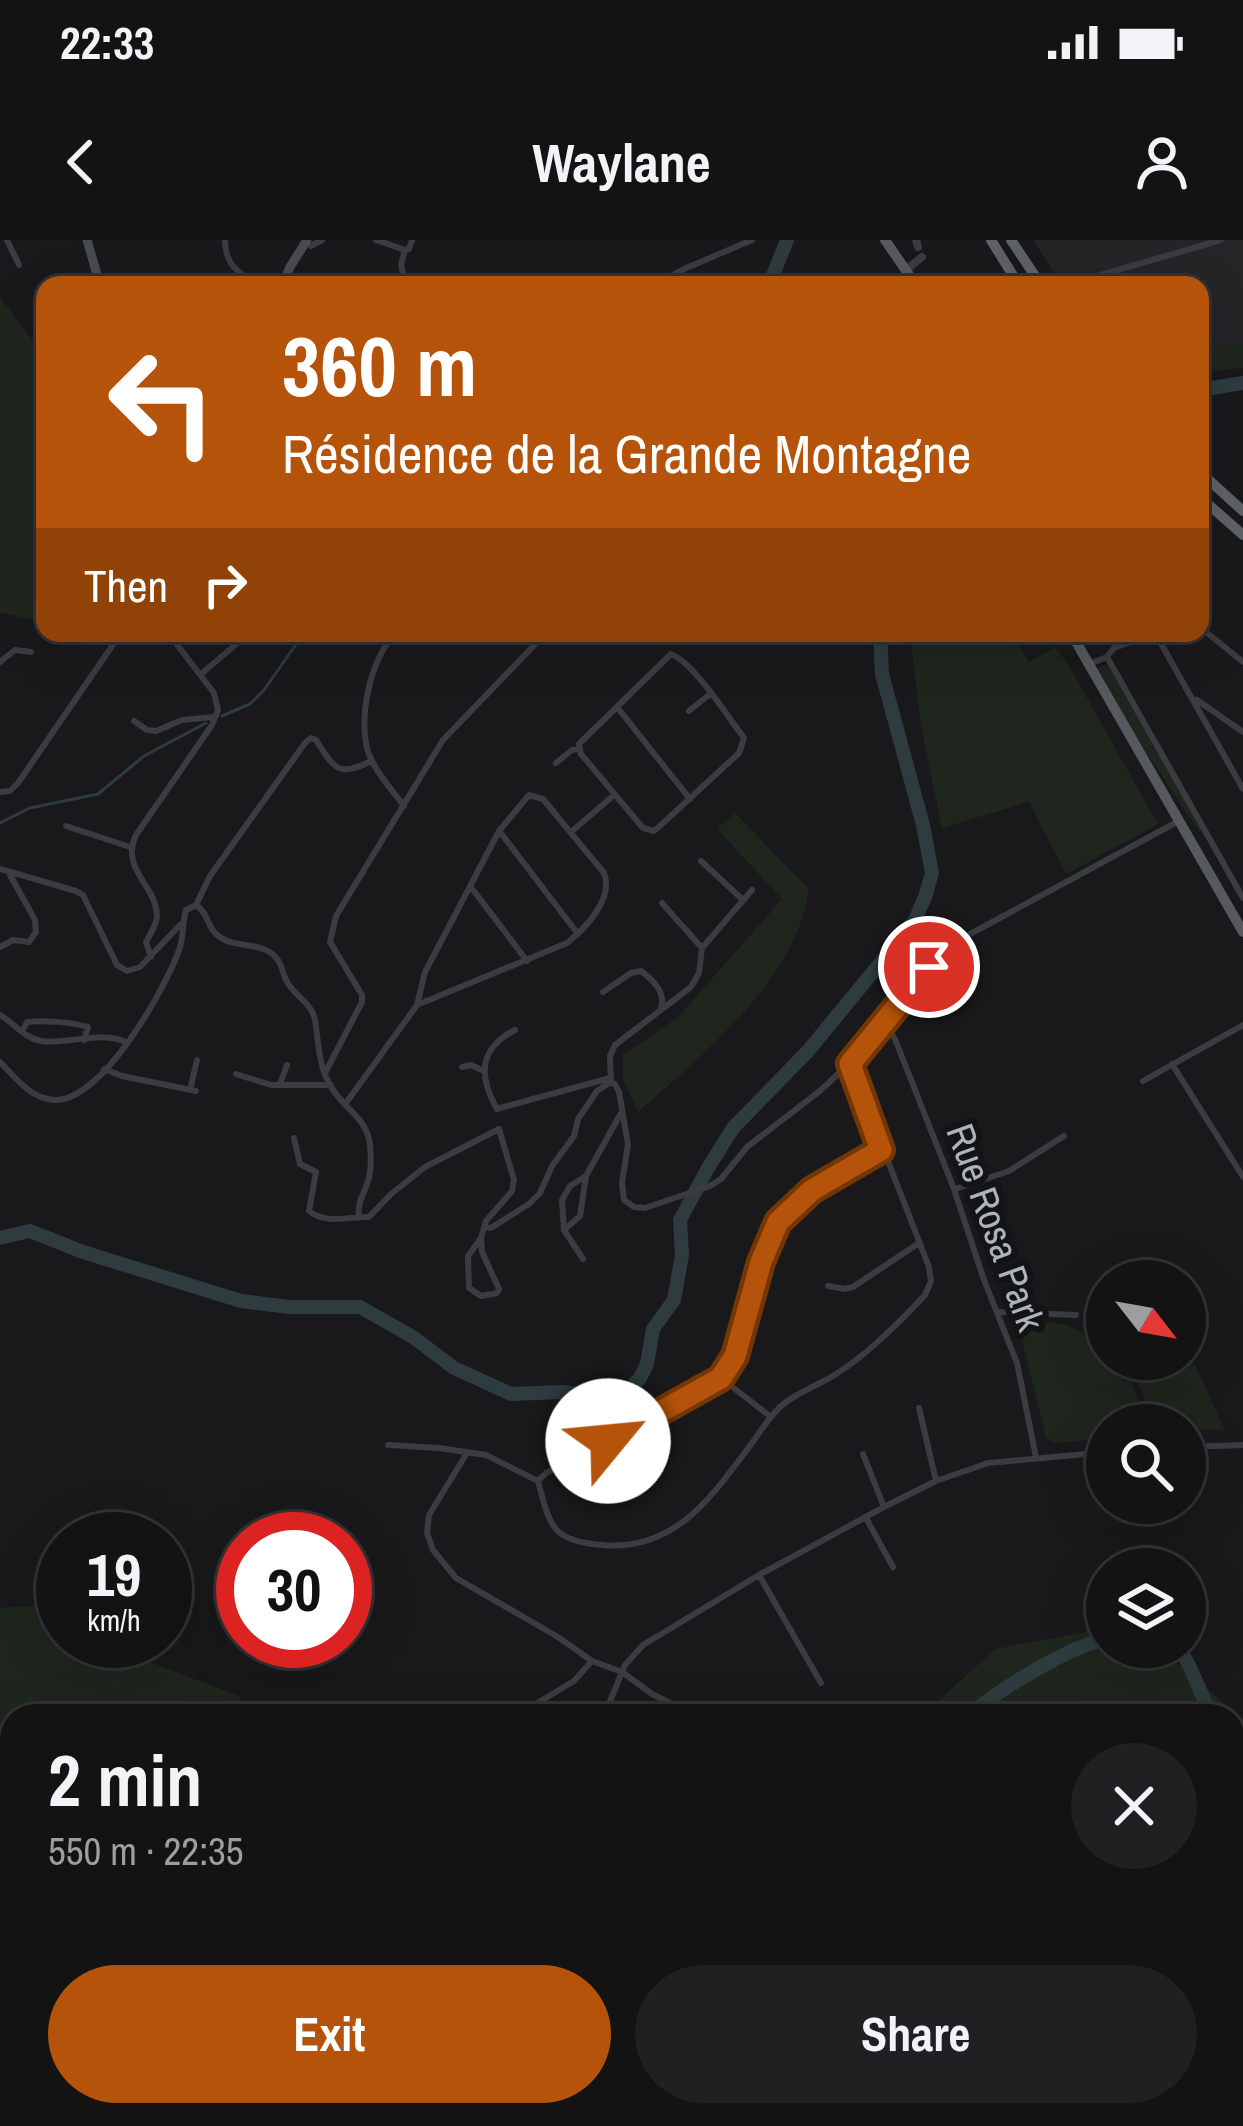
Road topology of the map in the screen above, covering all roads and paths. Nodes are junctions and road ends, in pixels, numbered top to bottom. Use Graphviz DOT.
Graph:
graph roads {
  1 [pos="7,240"];
  2 [pos="225,240"];
  3 [pos="376,240"];
  4 [pos="412,240"];
  5 [pos="752,240"];
  6 [pos="884,240"];
  7 [pos="991,240"];
  8 [pos="1011,240"];
  9 [pos="1221,240"];
  10 [pos="314,241"];
  11 [pos="1206,242"];
  12 [pos="91,243"];
  13 [pos="919,248"];
  14 [pos="405,250"];
  15 [pos="19,265"];
  16 [pos="906,270"];
  17 [pos="98,276"];
  18 [pos="244,276"];
  19 [pos="285,276"];
  20 [pos="404,276"];
  21 [pos="674,276"];
  22 [pos="910,276"];
  23 [pos="1013,276"];
  24 [pos="1035,276"];
  25 [pos="1095,276"];
  26 [pos="1209,480"];
  27 [pos="1209,505"];
  28 [pos="1243,511"];
  29 [pos="1243,535"];
  30 [pos="1209,634"];
  31 [pos="115,642"];
  32 [pos="175,642"];
  33 [pos="239,642"];
  34 [pos="388,642"];
  35 [pos="536,642"];
  36 [pos="1076,642"];
  37 [pos="1130,642"];
  38 [pos="1160,642"];
  39 [pos="32,652"];
  40 [pos="1107,657"];
  41 [pos="0,662"];
  42 [pos="1243,662"];
  43 [pos="1089,664"];
  44 [pos="200,674"];
  45 [pos="710,694"];
  46 [pos="1192,697"];
  47 [pos="616,706"];
  48 [pos="689,711"];
  49 [pos="216,716"];
  50 [pos="1223,719"];
  51 [pos="134,721"];
  52 [pos="1211,730"];
  53 [pos="1243,732"];
  54 [pos="579,749"];
  55 [pos="371,761"];
  56 [pos="556,763"];
  57 [pos="1243,789"];
  58 [pos="0,792"];
  59 [pos="614,794"];
  60 [pos="689,799"];
  61 [pos="404,806"];
  62 [pos="1180,820"];
  63 [pos="66,826"];
  64 [pos="499,831"];
  65 [pos="571,832"];
  66 [pos="130,847"];
  67 [pos="701,861"];
  68 [pos="4,870"];
  69 [pos="471,887"];
  70 [pos="752,890"];
  71 [pos="1243,898"];
  72 [pos="743,901"];
  73 [pos="662,903"];
  74 [pos="196,904"];
  75 [pos="182,922"];
  76 [pos="1243,932"];
  77 [pos="578,934"];
  78 [pos="0,947"];
  79 [pos="702,948"];
  80 [pos="151,957"];
  81 [pos="527,961"];
  82 [pos="603,992"];
  83 [pos="417,1005"];
  84 [pos="660,1012"];
  85 [pos="0,1015"];
  86 [pos="884,1023"];
  87 [pos="1243,1024"];
  88 [pos="514,1030"];
  89 [pos="22,1032"];
  90 [pos="84,1040"];
  91 [pos="128,1043"];
  92 [pos="197,1060"];
  93 [pos="0,1063"];
  94 [pos="287,1064"];
  95 [pos="850,1064"];
  96 [pos="1172,1064"];
  97 [pos="462,1066"];
  98 [pos="104,1070"];
  99 [pos="484,1072"];
  100 [pos="325,1073"];
  101 [pos="236,1074"];
  102 [pos="610,1080"];
  103 [pos="1144,1081"];
  104 [pos="280,1085"];
  105 [pos="331,1085"];
  106 [pos="346,1103"];
  107 [pos="622,1110"];
  108 [pos="1064,1136"];
  109 [pos="294,1138"];
  110 [pos="881,1150"];
  111 [pos="586,1176"];
  112 [pos="1243,1178"];
  113 [pos="954,1189"];
  114 [pos="359,1216"];
  115 [pos="485,1226"];
  116 [pos="564,1230"];
  117 [pos="481,1238"];
  118 [pos="919,1243"];
  119 [pos="583,1259"];
  120 [pos="828,1286"];
  121 [pos="998,1312"];
  122 [pos="1076,1315"];
  123 [pos="721,1378"];
  124 [pos="919,1408"];
  125 [pos="771,1417"];
  126 [pos="388,1445"];
  127 [pos="1243,1445"];
  128 [pos="1206,1446"];
  129 [pos="467,1453"];
  130 [pos="1086,1453"];
  131 [pos="862,1454"];
  132 [pos="1036,1457"];
  133 [pos="538,1481"];
  134 [pos="936,1481"];
  135 [pos="884,1507"];
  136 [pos="866,1518"];
  137 [pos="893,1567"];
  138 [pos="759,1575"];
  139 [pos="592,1661"];
  140 [pos="622,1672"];
  141 [pos="821,1683"];
  142 [pos="541,1704"];
  143 [pos="609,1704"];
  144 [pos="668,1704"];
  1 -- 15 [label="street"];
  2 -- 18 [label="street"];
  3 -- 14 [label="street"];
  4 -- 14 [label="street"];
  5 -- 21 [label="street"];
  6 -- 16 [label="main road"];
  7 -- 23 [label="highway"];
  8 -- 24 [label="highway"];
  9 -- 11 [label="street"];
  10 -- 19 [label="main road"];
  11 -- 25 [label="street"];
  12 -- 17 [label="main road"];
  13 -- 16 [label="street"];
  14 -- 20 [label="street"];
  16 -- 22 [label="main road"];
  26 -- 28 [label="highway"];
  27 -- 29 [label="highway"];
  30 -- 42 [label="street"];
  31 -- 58 [label="street"];
  32 -- 44 [label="street"];
  33 -- 44 [label="street"];
  34 -- 55 [label="street"];
  35 -- 61 [label="street"];
  36 -- 43 [label="main road"];
  37 -- 40 [label="street"];
  38 -- 46 [label="street"];
  39 -- 41 [label="street"];
  40 -- 43 [label="street"];
  40 -- 71 [label="street"];
  43 -- 62 [label="main road"];
  44 -- 49 [label="street"];
  45 -- 47 [label="street"];
  45 -- 48 [label="street"];
  45 -- 60 [label="street"];
  46 -- 50 [label="street"];
  46 -- 52 [label="street"];
  47 -- 54 [label="street"];
  47 -- 60 [label="street"];
  49 -- 51 [label="street"];
  49 -- 66 [label="street"];
  50 -- 52 [label="street"];
  50 -- 53 [label="street"];
  52 -- 57 [label="street"];
  54 -- 56 [label="street"];
  54 -- 59 [label="street"];
  55 -- 61 [label="street"];
  55 -- 74 [label="street"];
  59 -- 60 [label="street"];
  59 -- 65 [label="street"];
  61 -- 100 [label="street"];
  62 -- 76 [label="main road"];
  62 -- 86 [label="street"];
  63 -- 66 [label="street"];
  64 -- 65 [label="street"];
  64 -- 69 [label="street"];
  64 -- 77 [label="street"];
  65 -- 77 [label="street"];
  66 -- 80 [label="street"];
  67 -- 72 [label="street"];
  68 -- 78 [label="street"];
  68 -- 80 [label="street"];
  69 -- 81 [label="street"];
  69 -- 83 [label="street"];
  70 -- 72 [label="street"];
  72 -- 79 [label="street"];
  73 -- 79 [label="street"];
  74 -- 75 [label="street"];
  74 -- 100 [label="street"];
  75 -- 80 [label="street"];
  75 -- 91 [label="street"];
  77 -- 81 [label="street"];
  79 -- 84 [label="street"];
  81 -- 83 [label="street"];
  82 -- 84 [label="street"];
  83 -- 106 [label="street"];
  84 -- 102 [label="street"];
  85 -- 89 [label="street"];
  86 -- 95 [label="street"];
  86 -- 113 [label="street, Rue Rosa Park"];
  87 -- 96 [label="street"];
  88 -- 99 [label="street"];
  89 -- 90 [label="street"];
  89 -- 90 [label="street"];
  90 -- 91 [label="street"];
  91 -- 98 [label="street"];
  92 -- 98 [label="street"];
  93 -- 98 [label="street"];
  94 -- 104 [label="street"];
  95 -- 107 [label="street"];
  95 -- 110 [label="street"];
  96 -- 103 [label="street"];
  96 -- 112 [label="street"];
  97 -- 99 [label="street"];
  99 -- 102 [label="street"];
  100 -- 105 [label="street"];
  101 -- 104 [label="street"];
  102 -- 107 [label="street"];
  102 -- 115 [label="street"];
  104 -- 105 [label="street"];
  105 -- 106 [label="street"];
  106 -- 114 [label="street"];
  107 -- 111 [label="street"];
  108 -- 113 [label="street"];
  109 -- 114 [label="street"];
  110 -- 118 [label="street"];
  110 -- 123 [label="street"];
  111 -- 116 [label="street"];
  111 -- 116 [label="street"];
  113 -- 121 [label="street, Rue Rosa Park"];
  114 -- 115 [label="street"];
  115 -- 117 [label="street"];
  116 -- 119 [label="street"];
  117 -- 117 [label="street"];
  118 -- 120 [label="street"];
  118 -- 125 [label="street"];
  121 -- 122 [label="street"];
  121 -- 132 [label="street, Rue Rosa Park"];
  123 -- 125 [label="street"];
  123 -- 133 [label="street"];
  124 -- 134 [label="street"];
  125 -- 133 [label="street"];
  126 -- 129 [label="street"];
  127 -- 128 [label="street"];
  129 -- 133 [label="street"];
  129 -- 139 [label="street"];
  130 -- 132 [label="street"];
  131 -- 135 [label="street"];
  132 -- 134 [label="street"];
  134 -- 135 [label="street"];
  135 -- 136 [label="street"];
  136 -- 137 [label="street"];
  136 -- 138 [label="street"];
  138 -- 140 [label="street"];
  138 -- 141 [label="street"];
  139 -- 140 [label="street"];
  139 -- 142 [label="street"];
  140 -- 143 [label="street"];
  140 -- 144 [label="street"];
}
